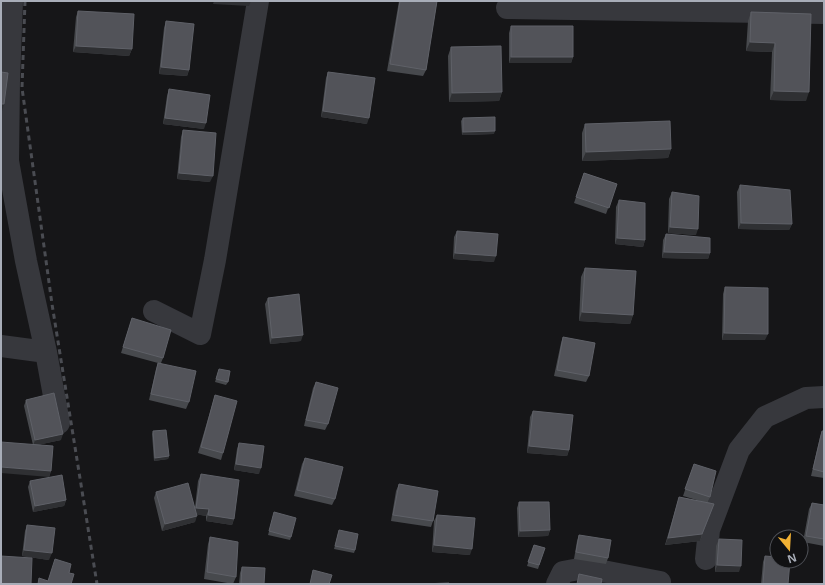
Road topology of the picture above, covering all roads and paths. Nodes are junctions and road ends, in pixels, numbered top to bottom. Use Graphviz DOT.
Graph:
graph roads {
  1 [pos="12,1"];
  2 [pos="258,1"];
  3 [pos="507,8"];
  4 [pos="824,13"];
  5 [pos="154,311"];
  6 [pos="1,346"];
  7 [pos="46,352"];
  8 [pos="824,397"];
  9 [pos="60,426"];
  10 [pos="706,559"];
  11 [pos="660,582"];
  12 [pos="557,584"];
  1 -- 7 [label="street"];
  2 -- 5 [label="street"];
  3 -- 4 [label="street"];
  6 -- 7 [label="street"];
  7 -- 9 [label="street"];
  8 -- 10 [label="street"];
  11 -- 12 [label="street"];
}
